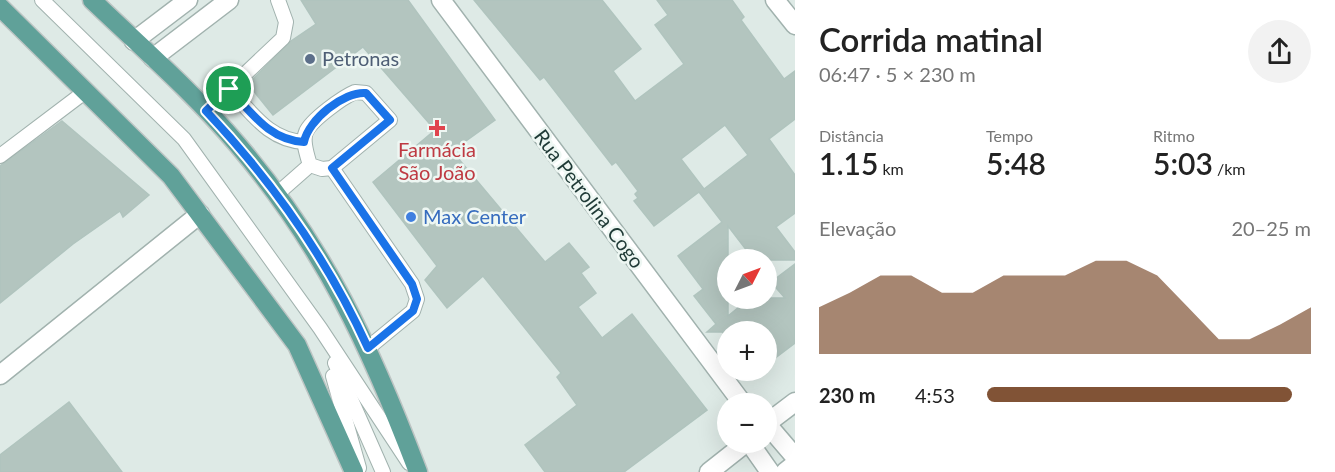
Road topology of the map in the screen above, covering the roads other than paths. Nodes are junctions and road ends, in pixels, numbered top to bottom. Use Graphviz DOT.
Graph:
graph roads {
  1 [pos="42,0"];
  2 [pos="92,0"];
  3 [pos="188,0"];
  4 [pos="229,0"];
  5 [pos="278,0"];
  6 [pos="441,0"];
  7 [pos="775,0"];
  8 [pos="0,7"];
  9 [pos="795,26"];
  10 [pos="134,41"];
  11 [pos="153,58"];
  12 [pos="229,89"];
  13 [pos="86,91"];
  14 [pos="206,111"];
  15 [pos="304,142"];
  16 [pos="0,156"];
  17 [pos="310,165"];
  18 [pos="332,168"];
  19 [pos="277,194"];
  20 [pos="200,214"];
  21 [pos="320,328"];
  22 [pos="368,348"];
  23 [pos="0,375"];
  24 [pos="732,393"];
  25 [pos="795,402"];
  26 [pos="777,416"];
  27 [pos="777,436"];
  28 [pos="734,453"];
  29 [pos="756,453"];
  30 [pos="795,457"];
  31 [pos="795,464"];
  32 [pos="354,472"];
  33 [pos="361,472"];
  34 [pos="383,472"];
  35 [pos="416,472"];
  36 [pos="709,472"];
  37 [pos="770,472"];
  38 [pos="785,472"];
  1 -- 21 [label="lane"];
  2 -- 10 [label="main road"];
  3 -- 10 [label="street"];
  4 -- 11 [label="street"];
  5 -- 12 [label="lane"];
  6 -- 24 [label="street, Rua Petrolina Cogo"];
  7 -- 9 [label="street"];
  8 -- 13 [label="main road"];
  10 -- 11 [label="main road"];
  11 -- 14 [label="main road"];
  12 -- 14 [label="lane"];
  12 -- 15 [label="lane"];
  13 -- 16 [label="lane"];
  13 -- 20 [label="main road"];
  14 -- 19 [label="main road"];
  15 -- 17 [label="lane"];
  15 -- 18 [label="lane"];
  17 -- 18 [label="lane"];
  17 -- 19 [label="lane"];
  18 -- 22 [label="lane"];
  19 -- 22 [label="main road"];
  20 -- 23 [label="street"];
  20 -- 32 [label="main road"];
  21 -- 33 [label="lane"];
  21 -- 34 [label="lane"];
  21 -- 35 [label="lane"];
  22 -- 35 [label="main road"];
  25 -- 26 [label="street"];
  27 -- 30 [label="street"];
  28 -- 36 [label="street"];
  29 -- 37 [label="street"];
  31 -- 38 [label="street"];
}
